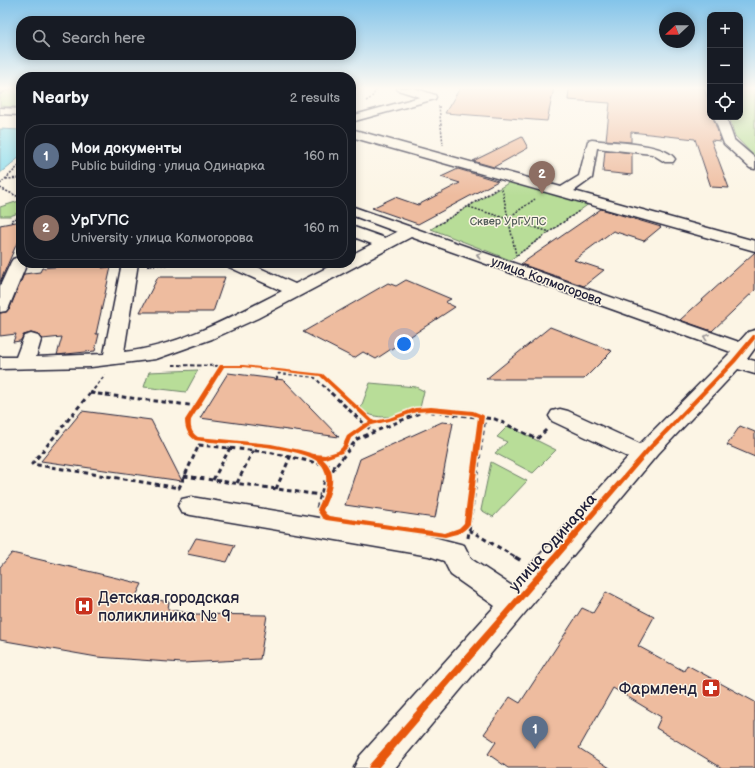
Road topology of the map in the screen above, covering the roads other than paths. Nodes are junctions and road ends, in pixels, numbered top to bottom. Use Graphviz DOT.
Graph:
graph roads {
  1 [pos="722,124"];
  2 [pos="356,134"];
  3 [pos="669,159"];
  4 [pos="755,165"];
  5 [pos="557,191"];
  6 [pos="356,212"];
  7 [pos="356,233"];
  8 [pos="416,233"];
  9 [pos="386,244"];
  10 [pos="755,246"];
  11 [pos="356,259"];
  12 [pos="16,268"];
  13 [pos="136,268"];
  14 [pos="239,268"];
  15 [pos="339,268"];
  16 [pos="296,291"];
  17 [pos="0,307"];
  18 [pos="27,340"];
  19 [pos="747,354"];
  20 [pos="13,363"];
  21 [pos="112,364"];
  22 [pos="560,416"];
  23 [pos="643,455"];
  24 [pos="191,506"];
  25 [pos="515,604"];
  26 [pos="372,768"];
  1 -- 4 [label="street"];
  2 -- 5 [label="street"];
  3 -- 5 [label="street"];
  5 -- 10 [label="street"];
  6 -- 8 [label="street, улица Колмогорова"];
  7 -- 9 [label="street"];
  8 -- 9 [label="street"];
  19 -- 8 [label="street, улица Колмогорова, one-way"];
  9 -- 11 [label="street"];
  12 -- 17 [label="street"];
  13 -- 21 [label="street"];
  14 -- 16 [label="street"];
  15 -- 16 [label="street"];
  16 -- 21 [label="street"];
  18 -- 20 [label="street"];
  19 -- 23 [label="street, улица Одинарка"];
  20 -- 21 [label="street"];
  22 -- 23 [label="street"];
  23 -- 25 [label="street, улица Одинарка"];
  24 -- 25 [label="street"];
  25 -- 26 [label="street, улица Одинарка"];
}
